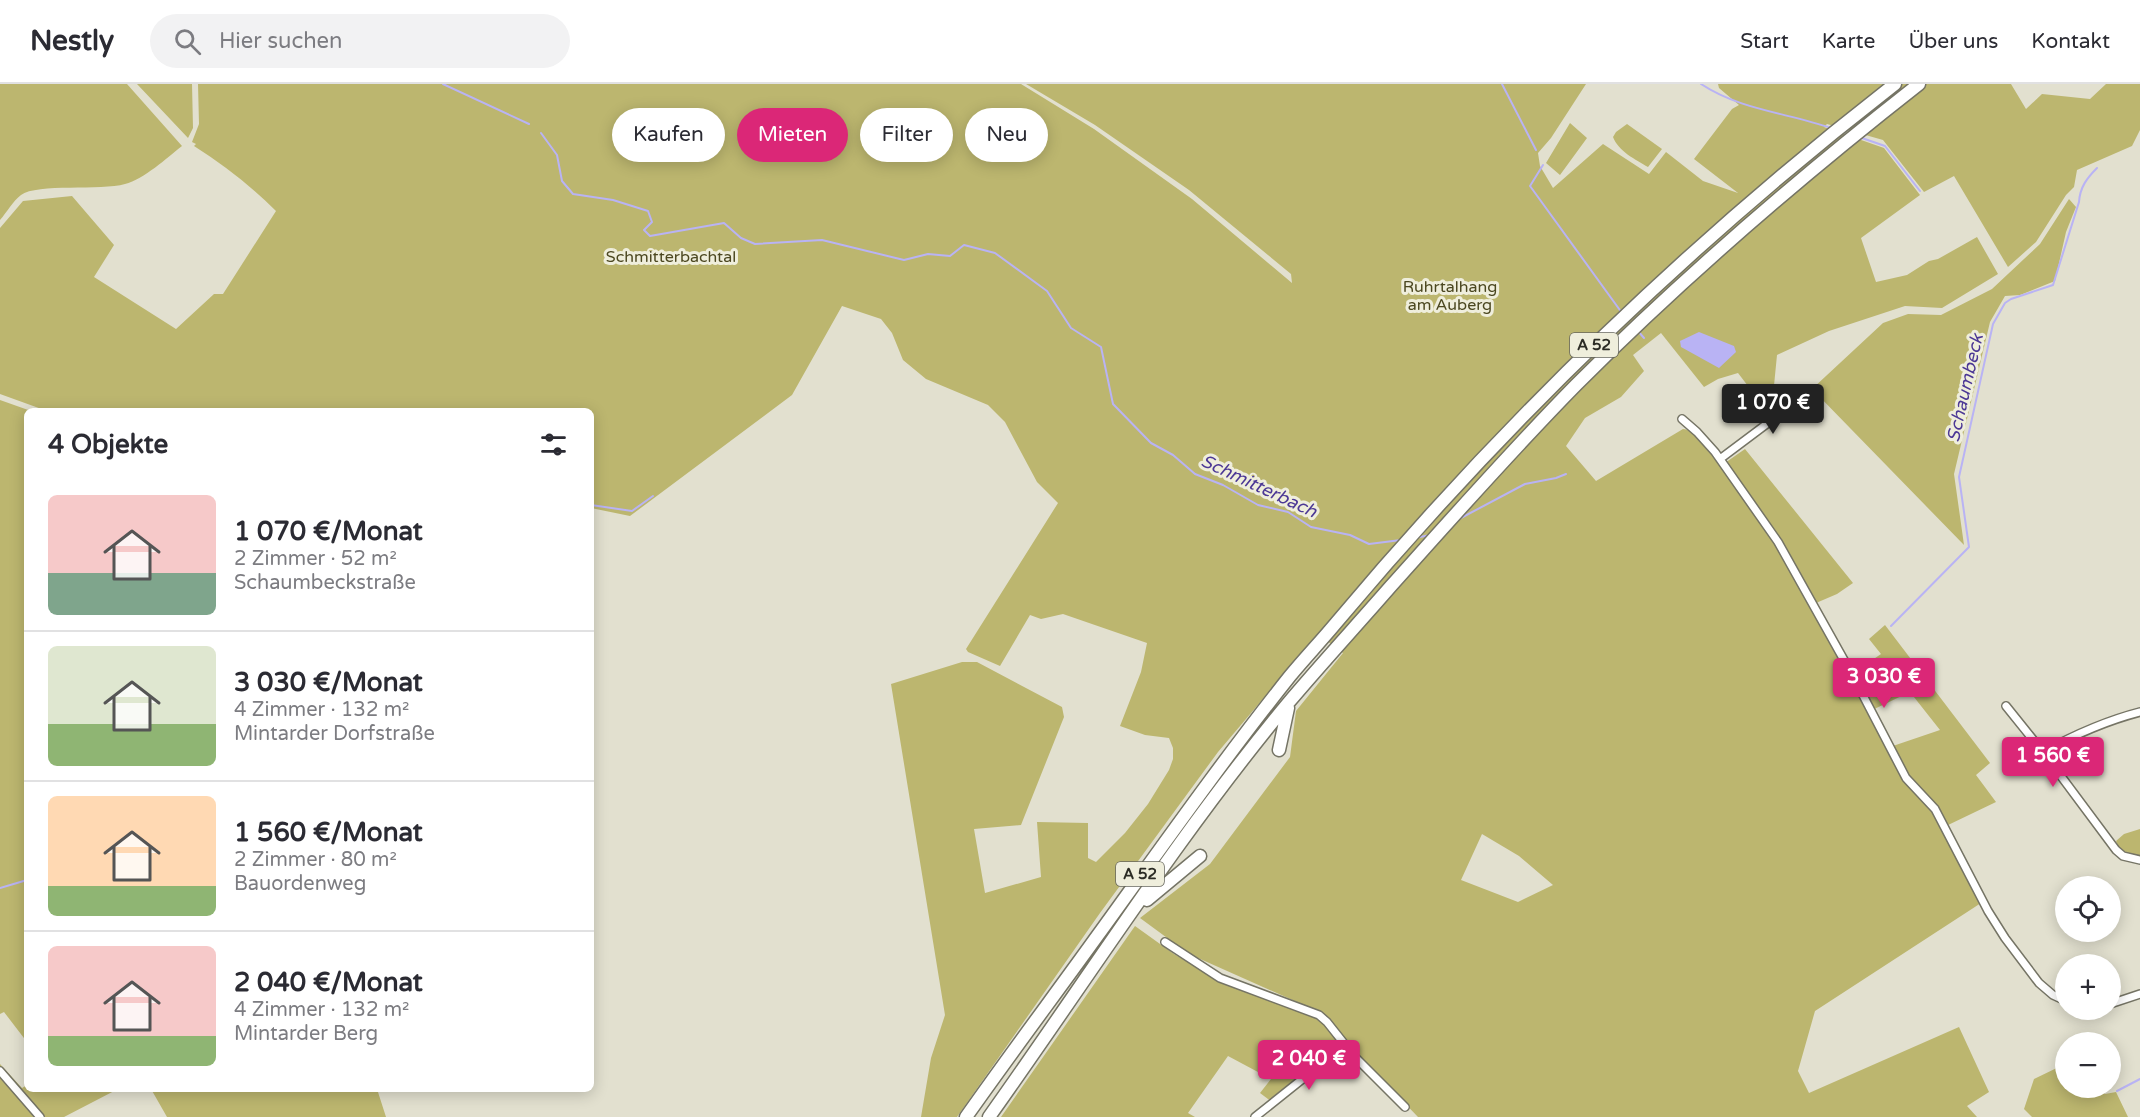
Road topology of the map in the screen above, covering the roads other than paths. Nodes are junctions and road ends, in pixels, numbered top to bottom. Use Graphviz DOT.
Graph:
graph roads {
  1 [pos="1895,84"];
  2 [pos="1918,84"];
  3 [pos="1809,389"];
  4 [pos="1682,420"];
  5 [pos="1720,459"];
  6 [pos="1288,704"];
  7 [pos="2006,706"];
  8 [pos="2140,712"];
  9 [pos="1278,750"];
  10 [pos="2043,752"];
  11 [pos="1200,856"];
  12 [pos="2140,860"];
  13 [pos="1132,912"];
  14 [pos="1165,942"];
  15 [pos="2140,994"];
  16 [pos="2055,996"];
  17 [pos="2121,1000"];
  18 [pos="1345,1045"];
  19 [pos="0,1071"];
  20 [pos="1405,1107"];
  21 [pos="40,1117"];
  22 [pos="966,1117"];
  23 [pos="989,1117"];
  24 [pos="1255,1117"];
  1 -- 22 [label="highway, A 52"];
  2 -- 6 [label="highway, A 52"];
  3 -- 5 [label="street"];
  4 -- 5 [label="street"];
  5 -- 16 [label="street"];
  6 -- 9 [label="highway"];
  6 -- 13 [label="highway, A 52"];
  7 -- 10 [label="street"];
  8 -- 10 [label="street"];
  10 -- 12 [label="street"];
  11 -- 13 [label="highway"];
  13 -- 23 [label="highway, A 52"];
  14 -- 18 [label="street"];
  15 -- 17 [label="street"];
  18 -- 20 [label="street"];
  18 -- 24 [label="street"];
  19 -- 21 [label="street"];
}
